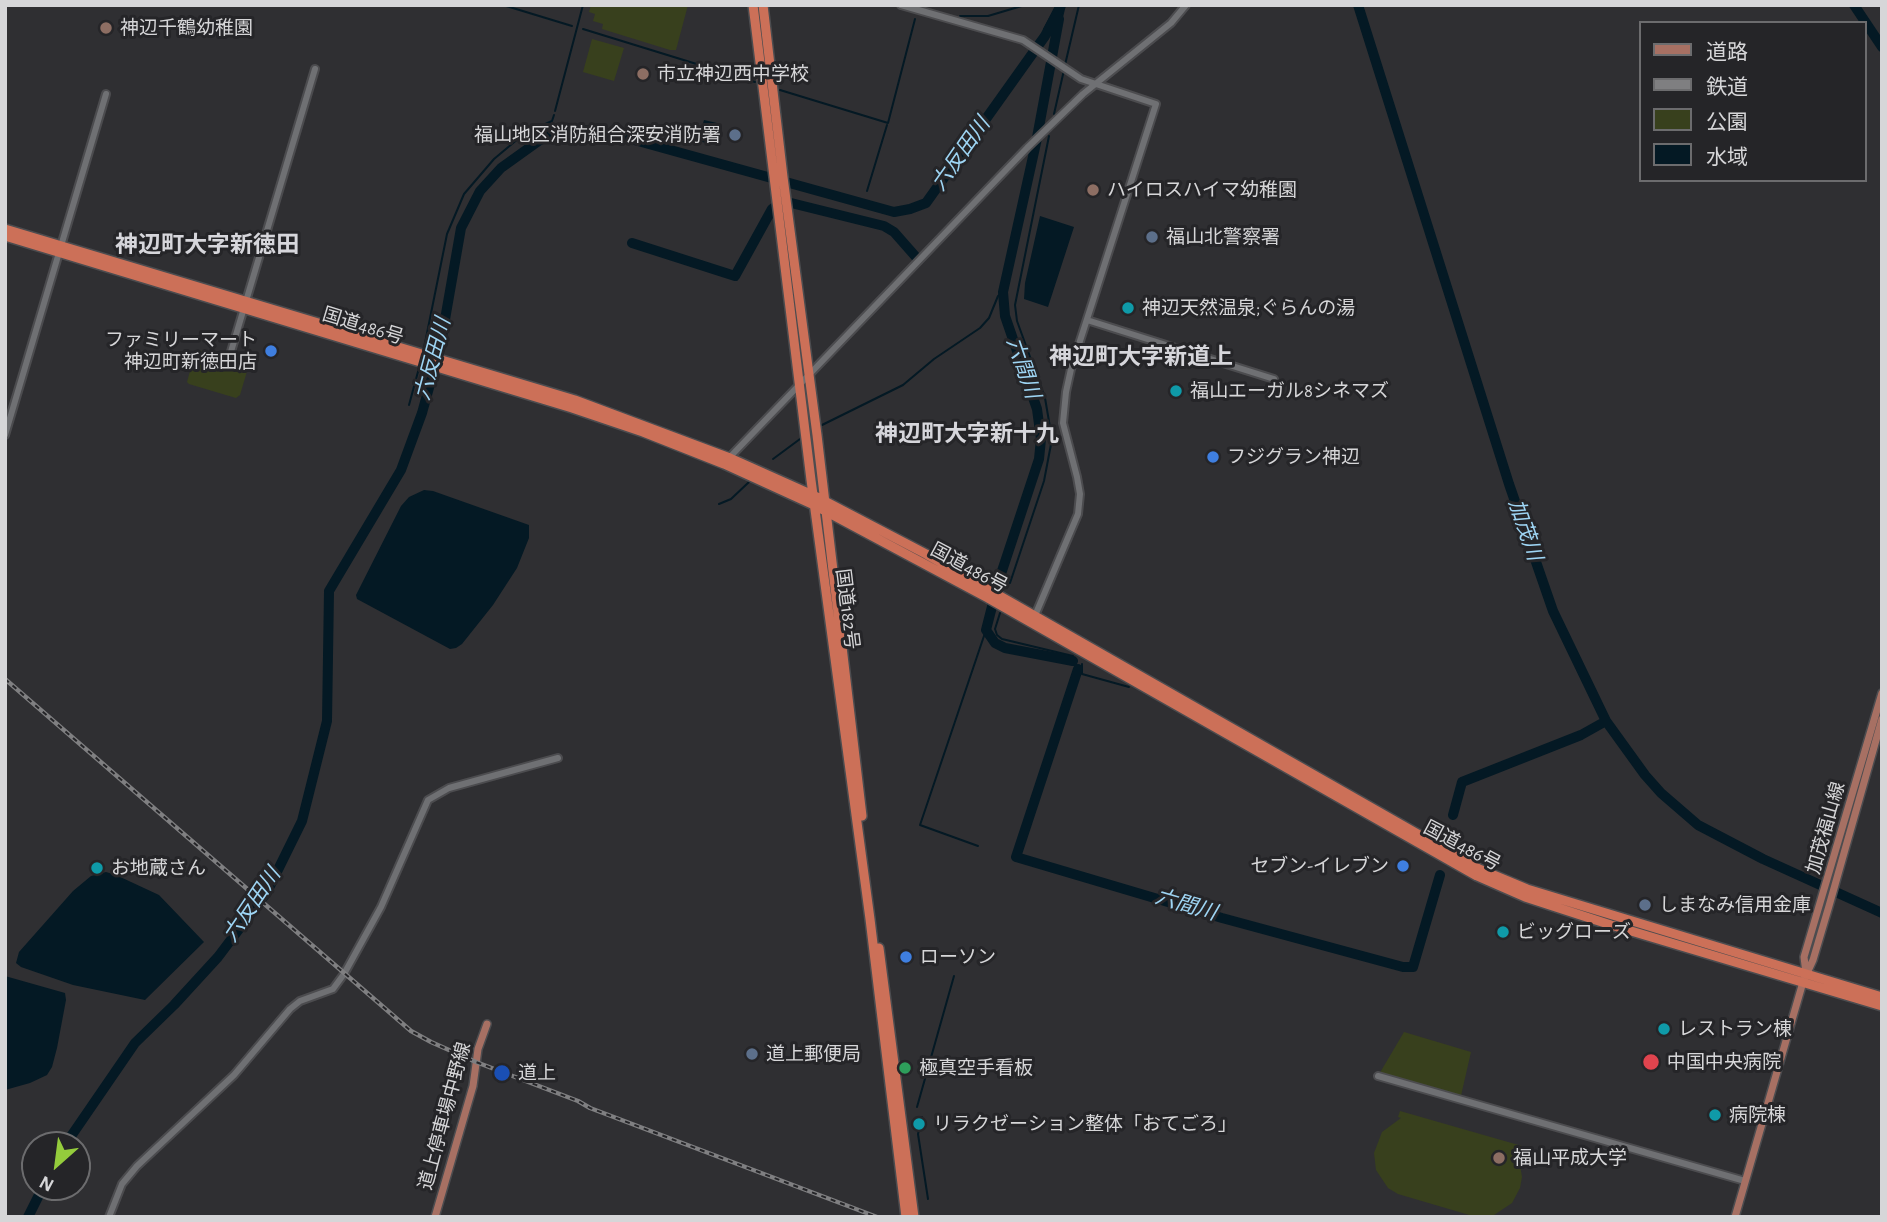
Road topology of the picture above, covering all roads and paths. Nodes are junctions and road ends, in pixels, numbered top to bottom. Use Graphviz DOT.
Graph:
graph roads {
  1 [pos="753,5"];
  2 [pos="763,5"];
  3 [pos="901,5"];
  4 [pos="1186,5"];
  5 [pos="315,69"];
  6 [pos="1096,83"];
  7 [pos="106,94"];
  8 [pos="779,177"];
  9 [pos="783,208"];
  10 [pos="5,229"];
  11 [pos="5,236"];
  12 [pos="59,249"];
  13 [pos="245,304"];
  14 [pos="1087,320"];
  15 [pos="230,355"];
  16 [pos="809,374"];
  17 [pos="1274,379"];
  18 [pos="801,382"];
  19 [pos="5,435"];
  20 [pos="727,461"];
  21 [pos="820,503"];
  22 [pos="1034,619"];
  23 [pos="1882,693"];
  24 [pos="1882,719"];
  25 [pos="558,758"];
  26 [pos="1804,978"];
  27 [pos="1882,997"];
  28 [pos="1882,1006"];
  29 [pos="487,1024"];
  30 [pos="1378,1076"];
  31 [pos="1745,1181"];
  32 [pos="907,1194"];
  33 [pos="109,1217"];
  34 [pos="435,1217"];
  35 [pos="906,1217"];
  36 [pos="914,1217"];
  37 [pos="1735,1217"];
  1 -- 8 [label="highway, 国道182号"];
  2 -- 8 [label="highway, 国道182号"];
  3 -- 6 [label="street"];
  4 -- 6 [label="street"];
  5 -- 13 [label="street"];
  6 -- 14 [label="street"];
  6 -- 16 [label="street"];
  7 -- 12 [label="street"];
  8 -- 9 [label="highway, 国道182号"];
  9 -- 16 [label="highway, 国道182号"];
  9 -- 18 [label="highway, 国道182号"];
  10 -- 12 [label="highway, 国道486号"];
  11 -- 12 [label="highway, 国道486号"];
  12 -- 13 [label="highway, 国道486号"];
  12 -- 19 [label="street"];
  13 -- 15 [label="street"];
  13 -- 20 [label="highway, 国道486号"];
  14 -- 17 [label="street"];
  14 -- 22 [label="street"];
  16 -- 18 [label="street"];
  16 -- 21 [label="highway, 国道182号"];
  18 -- 20 [label="street"];
  18 -- 21 [label="highway, 国道182号"];
  20 -- 21 [label="highway, 国道486号"];
  21 -- 22 [label="highway, 国道486号"];
  21 -- 32 [label="highway, 国道182号"];
  22 -- 26 [label="highway, 国道486号"];
  23 -- 26 [label="main road, 加茂福山線"];
  24 -- 26 [label="main road, 加茂福山線"];
  25 -- 33 [label="street"];
  26 -- 27 [label="highway, 国道486号"];
  26 -- 28 [label="highway, 国道486号"];
  26 -- 31 [label="main road, 加茂福山線"];
  29 -- 34 [label="main road, 道上停車場中野線"];
  30 -- 31 [label="street"];
  31 -- 37 [label="main road, 加茂福山線"];
  32 -- 35 [label="highway, 国道182号"];
  32 -- 36 [label="highway, 国道182号"];
}
